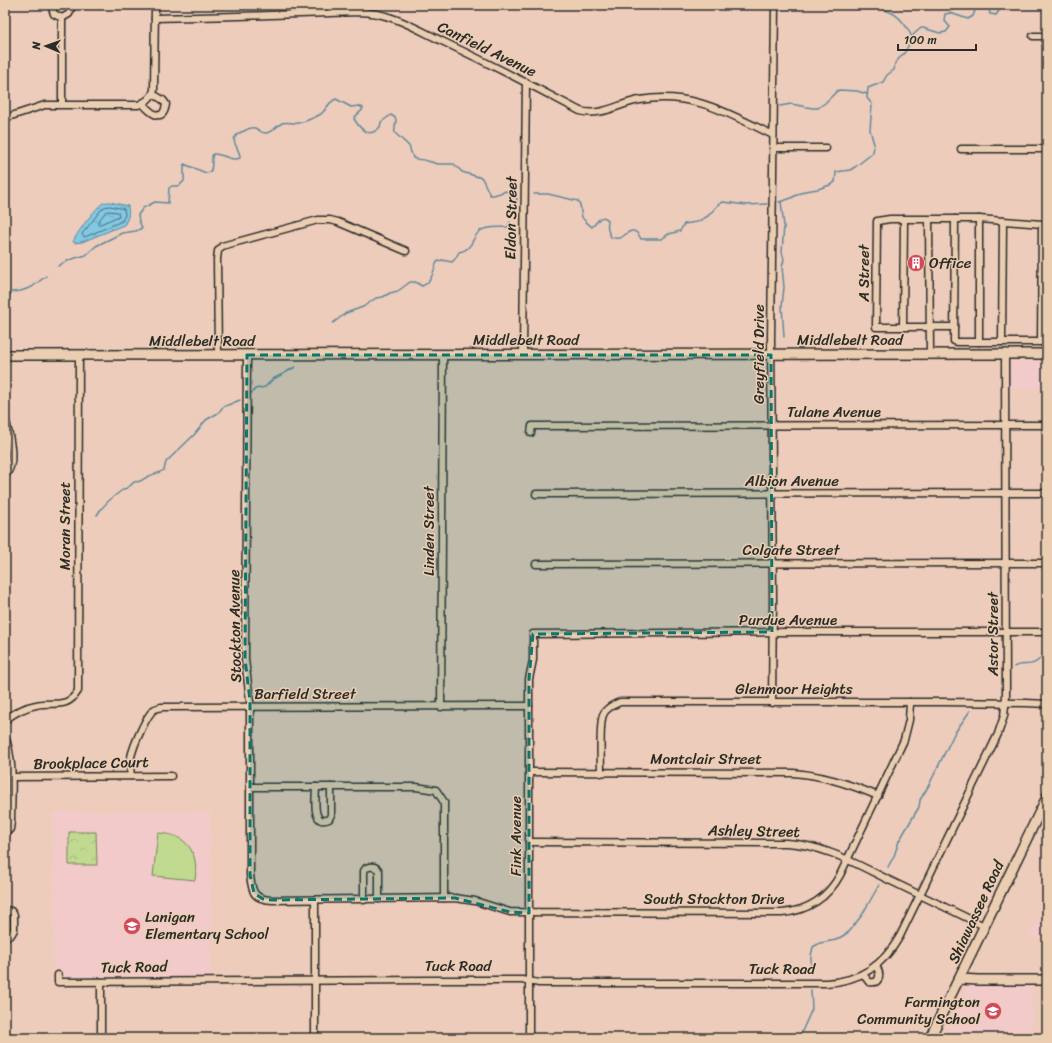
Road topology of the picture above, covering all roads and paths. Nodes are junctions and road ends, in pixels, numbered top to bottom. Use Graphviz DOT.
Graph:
graph roads {
  1 [pos="52,5"];
  2 [pos="70,5"];
  3 [pos="155,5"];
  4 [pos="775,5"];
  5 [pos="62,18"];
  6 [pos="155,18"];
  7 [pos="1033,36"];
  8 [pos="1047,36"];
  9 [pos="526,82"];
  10 [pos="153,94"];
  11 [pos="142,103"];
  12 [pos="62,104"];
  13 [pos="5,118"];
  14 [pos="773,135"];
  15 [pos="773,148"];
  16 [pos="826,148"];
  17 [pos="1047,148"];
  18 [pos="961,149"];
  19 [pos="904,219"];
  20 [pos="955,219"];
  21 [pos="979,219"];
  22 [pos="929,220"];
  23 [pos="1003,221"];
  24 [pos="1045,233"];
  25 [pos="406,251"];
  26 [pos="903,327"];
  27 [pos="929,327"];
  28 [pos="954,327"];
  29 [pos="979,342"];
  30 [pos="1002,342"];
  31 [pos="1044,342"];
  32 [pos="218,354"];
  33 [pos="247,354"];
  34 [pos="443,354"];
  35 [pos="523,354"];
  36 [pos="930,354"];
  37 [pos="1005,354"];
  38 [pos="1047,354"];
  39 [pos="5,355"];
  40 [pos="79,355"];
  41 [pos="771,355"];
  42 [pos="5,416"];
  43 [pos="1047,424"];
  44 [pos="772,425"];
  45 [pos="1006,425"];
  46 [pos="531,433"];
  47 [pos="5,476"];
  48 [pos="1047,493"];
  49 [pos="536,494"];
  50 [pos="772,494"];
  51 [pos="1005,494"];
  52 [pos="1047,562"];
  53 [pos="772,563"];
  54 [pos="1006,563"];
  55 [pos="536,564"];
  56 [pos="772,632"];
  57 [pos="1006,632"];
  58 [pos="1042,632"];
  59 [pos="534,634"];
  60 [pos="772,702"];
  61 [pos="910,702"];
  62 [pos="1006,703"];
  63 [pos="1047,704"];
  64 [pos="529,706"];
  65 [pos="250,707"];
  66 [pos="441,707"];
  67 [pos="5,720"];
  68 [pos="5,736"];
  69 [pos="529,772"];
  70 [pos="601,773"];
  71 [pos="131,776"];
  72 [pos="171,776"];
  73 [pos="12,777"];
  74 [pos="250,787"];
  75 [pos="316,787"];
  76 [pos="331,787"];
  77 [pos="878,796"];
  78 [pos="1047,797"];
  79 [pos="5,834"];
  80 [pos="529,842"];
  81 [pos="847,859"];
  82 [pos="920,895"];
  83 [pos="256,896"];
  84 [pos="444,898"];
  85 [pos="380,899"];
  86 [pos="314,900"];
  87 [pos="364,900"];
  88 [pos="5,910"];
  89 [pos="529,913"];
  90 [pos="984,926"];
  91 [pos="5,936"];
  92 [pos="876,966"];
  93 [pos="863,974"];
  94 [pos="58,975"];
  95 [pos="960,979"];
  96 [pos="1047,980"];
  97 [pos="316,981"];
  98 [pos="529,981"];
  99 [pos="101,982"];
  100 [pos="101,1038"];
  101 [pos="315,1038"];
  102 [pos="529,1038"];
  103 [pos="930,1038"];
  1 -- 5 [label="street"];
  2 -- 5 [label="street"];
  3 -- 6 [label="street"];
  4 -- 14 [label="street, Greyfield Drive"];
  5 -- 12 [label="street"];
  6 -- 9 [label="street, Canfield Avenue"];
  6 -- 10 [label="street"];
  7 -- 8 [label="street"];
  9 -- 14 [label="street, Canfield Avenue"];
  9 -- 35 [label="street, Eldon Street"];
  10 -- 11 [label="street"];
  10 -- 11 [label="street"];
  11 -- 12 [label="street"];
  12 -- 13 [label="street"];
  14 -- 15 [label="street, Greyfield Drive"];
  15 -- 16 [label="street"];
  15 -- 41 [label="street, Greyfield Drive"];
  17 -- 18 [label="street"];
  19 -- 22 [label="street"];
  19 -- 26 [label="street"];
  19 -- 26 [label="street, A Street"];
  20 -- 21 [label="street"];
  20 -- 22 [label="street"];
  20 -- 28 [label="street"];
  21 -- 23 [label="street"];
  21 -- 29 [label="street"];
  22 -- 27 [label="street"];
  23 -- 24 [label="street"];
  23 -- 30 [label="street"];
  24 -- 31 [label="street"];
  25 -- 32 [label="street"];
  26 -- 27 [label="street, A Street"];
  27 -- 28 [label="street, A Street"];
  27 -- 36 [label="street"];
  28 -- 29 [label="street"];
  29 -- 30 [label="street"];
  30 -- 31 [label="street"];
  32 -- 33 [label="street, Middlebelt Road"];
  32 -- 40 [label="street, Middlebelt Road"];
  33 -- 34 [label="street, Middlebelt Road"];
  33 -- 65 [label="street, Stockton Avenue"];
  34 -- 35 [label="street, Middlebelt Road"];
  34 -- 66 [label="street, Linden Street"];
  35 -- 41 [label="street, Middlebelt Road"];
  36 -- 37 [label="street, Middlebelt Road"];
  36 -- 41 [label="street, Middlebelt Road"];
  37 -- 38 [label="street, Middlebelt Road"];
  37 -- 45 [label="street, Astor Street"];
  39 -- 40 [label="street, Middlebelt Road"];
  40 -- 67 [label="street, Moran Street"];
  41 -- 44 [label="street, Greyfield Drive"];
  42 -- 47 [label="street"];
  43 -- 45 [label="street, Tulane Avenue"];
  44 -- 45 [label="street, Tulane Avenue"];
  44 -- 46 [label="street, Tulane Avenue"];
  44 -- 50 [label="street, Greyfield Drive"];
  45 -- 51 [label="street, Astor Street"];
  48 -- 51 [label="street, Albion Avenue"];
  49 -- 50 [label="street, Albion Avenue"];
  50 -- 51 [label="street, Albion Avenue"];
  50 -- 53 [label="street, Greyfield Drive"];
  51 -- 54 [label="street, Astor Street"];
  52 -- 54 [label="street, Colgate Street"];
  53 -- 54 [label="street, Colgate Street"];
  53 -- 55 [label="street, Colgate Street"];
  53 -- 56 [label="street, Greyfield Drive"];
  54 -- 57 [label="street, Astor Street"];
  56 -- 57 [label="street, Purdue Avenue"];
  56 -- 59 [label="street, Purdue Avenue"];
  56 -- 60 [label="street, Greyfield Drive"];
  57 -- 58 [label="street, Purdue Avenue"];
  57 -- 62 [label="street, Astor Street"];
  59 -- 64 [label="street, Fink Avenue"];
  60 -- 61 [label="street, Glenmoor Heights"];
  60 -- 70 [label="street, Glenmoor Heights"];
  61 -- 62 [label="street, Glenmoor Heights"];
  61 -- 77 [label="street, South Stockton Drive"];
  62 -- 63 [label="street, Glenmoor Heights"];
  62 -- 82 [label="street, Astor Street"];
  64 -- 66 [label="street, Barfield Street"];
  64 -- 69 [label="street, Fink Avenue"];
  65 -- 66 [label="street, Barfield Street"];
  65 -- 71 [label="street, Barfield Street"];
  65 -- 74 [label="street, Stockton Avenue"];
  68 -- 73 [label="street"];
  69 -- 70 [label="street, Montclair Street"];
  69 -- 80 [label="street, Fink Avenue"];
  70 -- 77 [label="street, Montclair Street"];
  71 -- 72 [label="street, Brookplace Court"];
  71 -- 73 [label="street, Brookplace Court"];
  73 -- 79 [label="street"];
  74 -- 75 [label="street"];
  74 -- 83 [label="street, Stockton Avenue"];
  75 -- 76 [label="street"];
  75 -- 76 [label="street"];
  76 -- 84 [label="street"];
  77 -- 81 [label="street, South Stockton Drive"];
  78 -- 90 [label="street, Shiawassee Road"];
  80 -- 81 [label="street, Ashley Street"];
  80 -- 89 [label="street, Fink Avenue"];
  81 -- 82 [label="street, Ashley Street"];
  81 -- 89 [label="street, South Stockton Drive"];
  82 -- 90 [label="street, Ashley Street"];
  82 -- 92 [label="street, Tuck Road"];
  83 -- 86 [label="street, South Stockton Drive"];
  84 -- 85 [label="street, South Stockton Drive"];
  84 -- 89 [label="street, South Stockton Drive"];
  85 -- 87 [label="street, South Stockton Drive"];
  85 -- 87 [label="street"];
  86 -- 87 [label="street, South Stockton Drive"];
  86 -- 97 [label="street"];
  88 -- 91 [label="street"];
  89 -- 98 [label="street, Fink Avenue"];
  90 -- 95 [label="street, Shiawassee Road"];
  92 -- 93 [label="street, Tuck Road"];
  92 -- 93 [label="street"];
  93 -- 98 [label="street, Tuck Road"];
  94 -- 99 [label="street, Tuck Road"];
  95 -- 96 [label="street"];
  95 -- 103 [label="street, Shiawassee Road"];
  97 -- 98 [label="street, Tuck Road"];
  97 -- 99 [label="street, Tuck Road"];
  97 -- 101 [label="street"];
  98 -- 102 [label="street, Fink Avenue"];
  99 -- 100 [label="street"];
}
